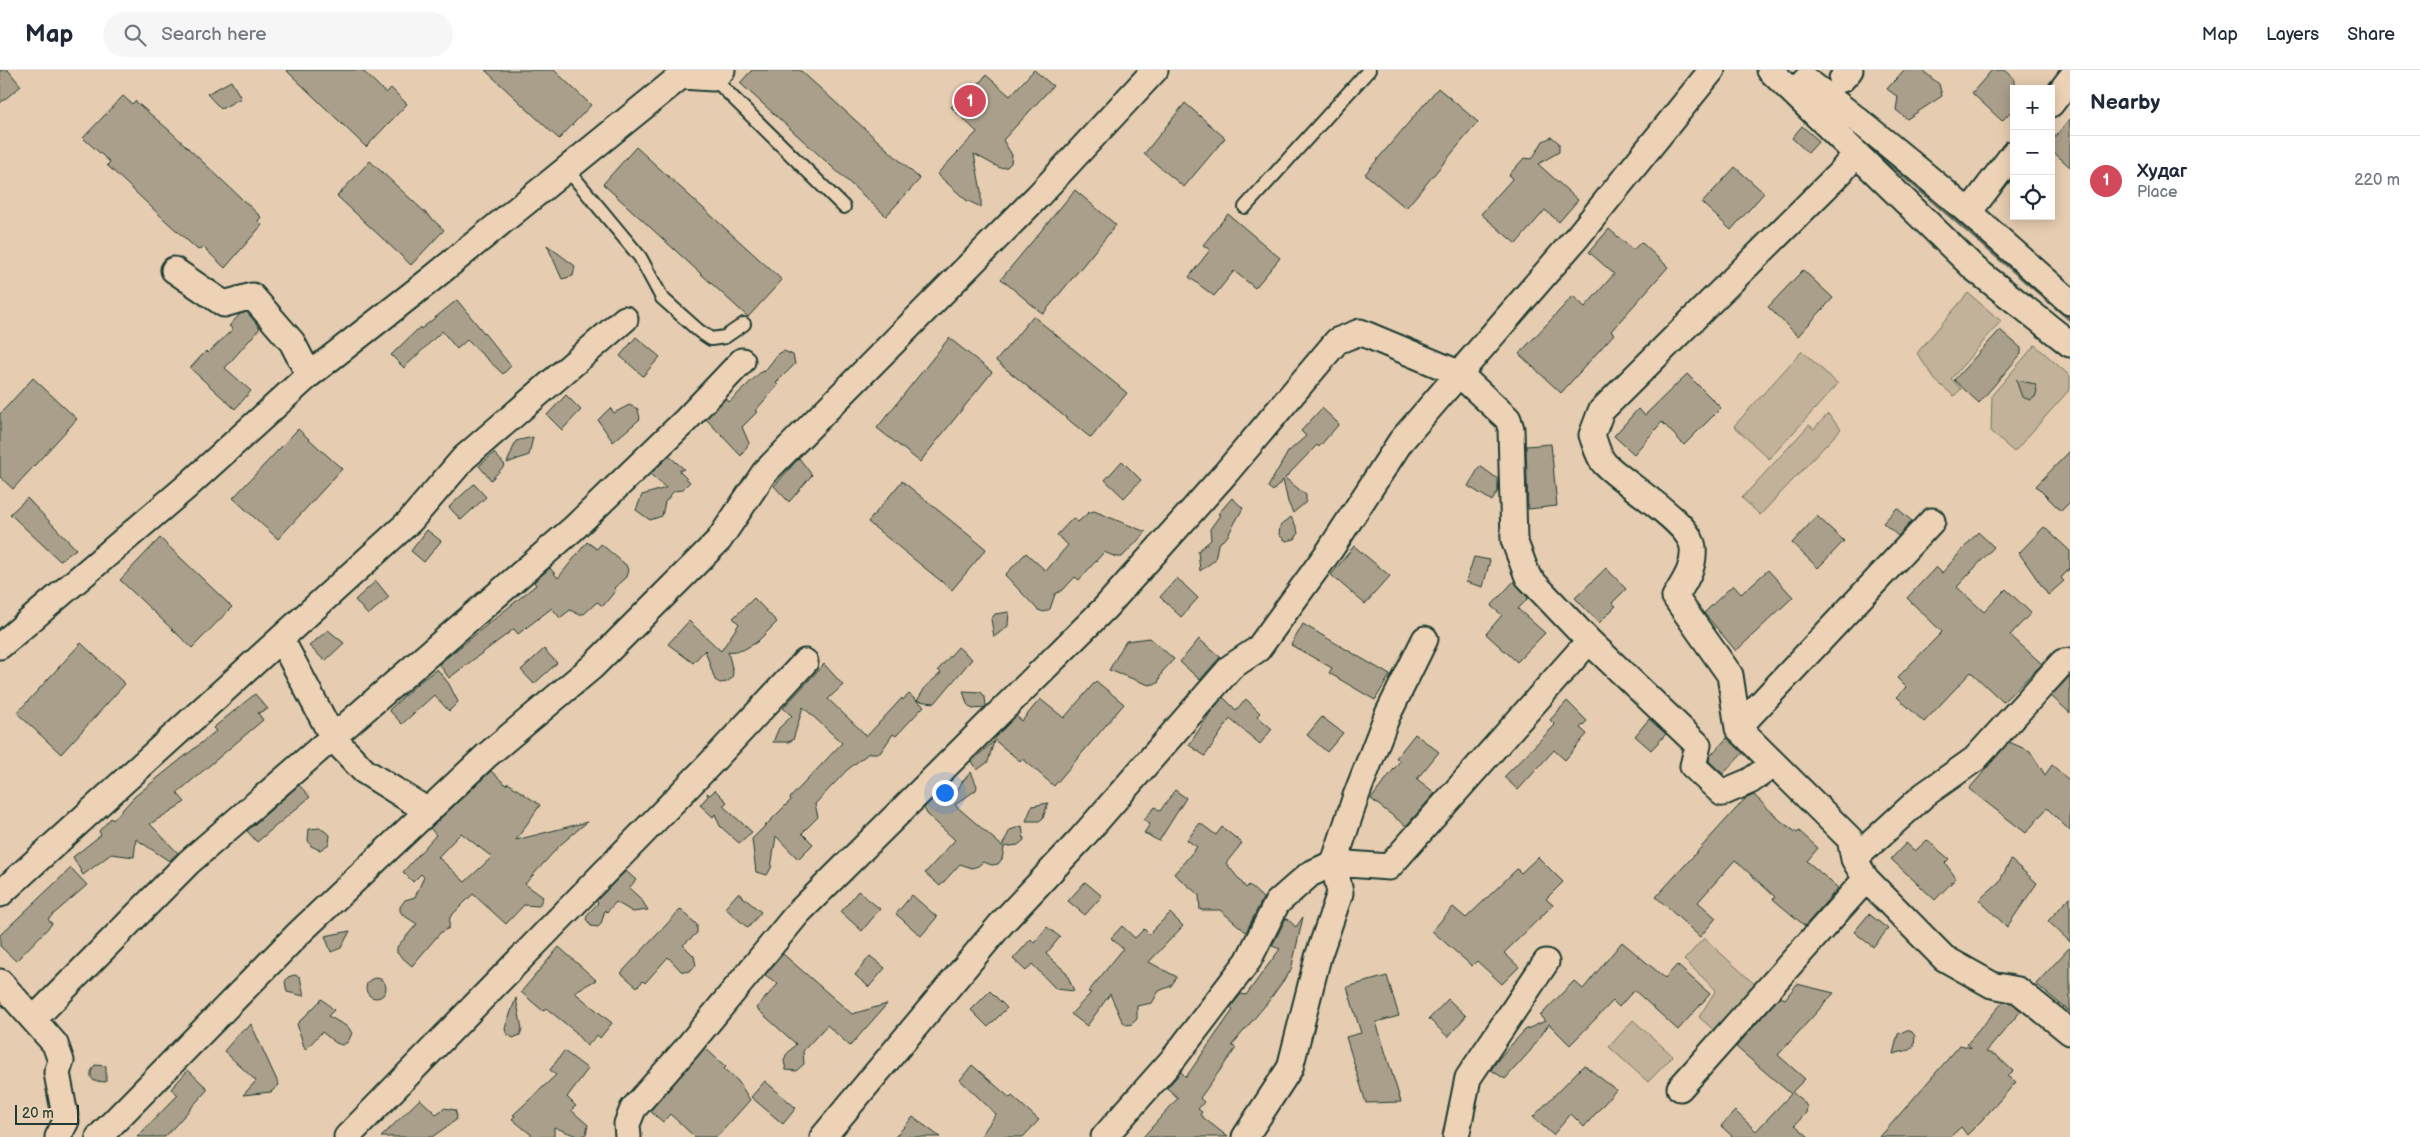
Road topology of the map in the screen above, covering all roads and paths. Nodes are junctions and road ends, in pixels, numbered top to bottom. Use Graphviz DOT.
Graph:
graph roads {
  1 [pos="1156,70"];
  2 [pos="1369,70"];
  3 [pos="1712,70"];
  4 [pos="1770,70"];
  5 [pos="678,73"];
  6 [pos="718,74"];
  7 [pos="2070,79"];
  8 [pos="1800,86"];
  9 [pos="2055,99"];
  10 [pos="1856,153"];
  11 [pos="2010,158"];
  12 [pos="567,169"];
  13 [pos="844,207"];
  14 [pos="1244,207"];
  15 [pos="1969,212"];
  16 [pos="174,270"];
  17 [pos="2070,302"];
  18 [pos="625,319"];
  19 [pos="744,324"];
  20 [pos="2070,344"];
  21 [pos="742,361"];
  22 [pos="1458,373"];
  23 [pos="309,375"];
  24 [pos="1932,520"];
  25 [pos="281,639"];
  26 [pos="1425,639"];
  27 [pos="1589,641"];
  28 [pos="0,646"];
  29 [pos="2070,661"];
  30 [pos="804,662"];
  31 [pos="1738,728"];
  32 [pos="333,738"];
  33 [pos="1774,764"];
  34 [pos="428,811"];
  35 [pos="1334,863"];
  36 [pos="1860,869"];
  37 [pos="0,894"];
  38 [pos="1546,962"];
  39 [pos="0,982"];
  40 [pos="34,1019"];
  41 [pos="2070,1032"];
  42 [pos="1680,1088"];
  43 [pos="62,1129"];
  44 [pos="88,1137"];
  45 [pos="99,1137"];
  46 [pos="347,1137"];
  47 [pos="628,1137"];
  48 [pos="823,1137"];
  49 [pos="1104,1137"];
  50 [pos="1245,1137"];
  51 [pos="1456,1137"];
  1 -- 34 [label="street"];
  2 -- 14 [label="lane"];
  3 -- 22 [label="street"];
  4 -- 8 [label="street"];
  5 -- 6 [label="street"];
  5 -- 12 [label="street"];
  6 -- 13 [label="lane"];
  7 -- 9 [label="street"];
  8 -- 10 [label="street"];
  8 -- 15 [label="street"];
  10 -- 20 [label="street"];
  10 -- 31 [label="street"];
  11 -- 15 [label="street"];
  12 -- 19 [label="lane"];
  12 -- 23 [label="street"];
  15 -- 17 [label="street"];
  16 -- 23 [label="street"];
  18 -- 25 [label="street"];
  21 -- 32 [label="street"];
  22 -- 27 [label="street"];
  22 -- 47 [label="street"];
  22 -- 48 [label="street"];
  23 -- 28 [label="street"];
  24 -- 31 [label="street"];
  25 -- 32 [label="street"];
  25 -- 37 [label="street"];
  26 -- 35 [label="street"];
  27 -- 33 [label="street"];
  27 -- 35 [label="street"];
  29 -- 36 [label="street"];
  30 -- 46 [label="street"];
  31 -- 33 [label="street"];
  32 -- 34 [label="street"];
  32 -- 40 [label="street"];
  33 -- 36 [label="street"];
  34 -- 45 [label="street"];
  35 -- 49 [label="street"];
  35 -- 50 [label="street"];
  36 -- 41 [label="street"];
  36 -- 42 [label="street"];
  38 -- 51 [label="street"];
  39 -- 40 [label="street"];
  40 -- 43 [label="street"];
  43 -- 44 [label="street"];
}
